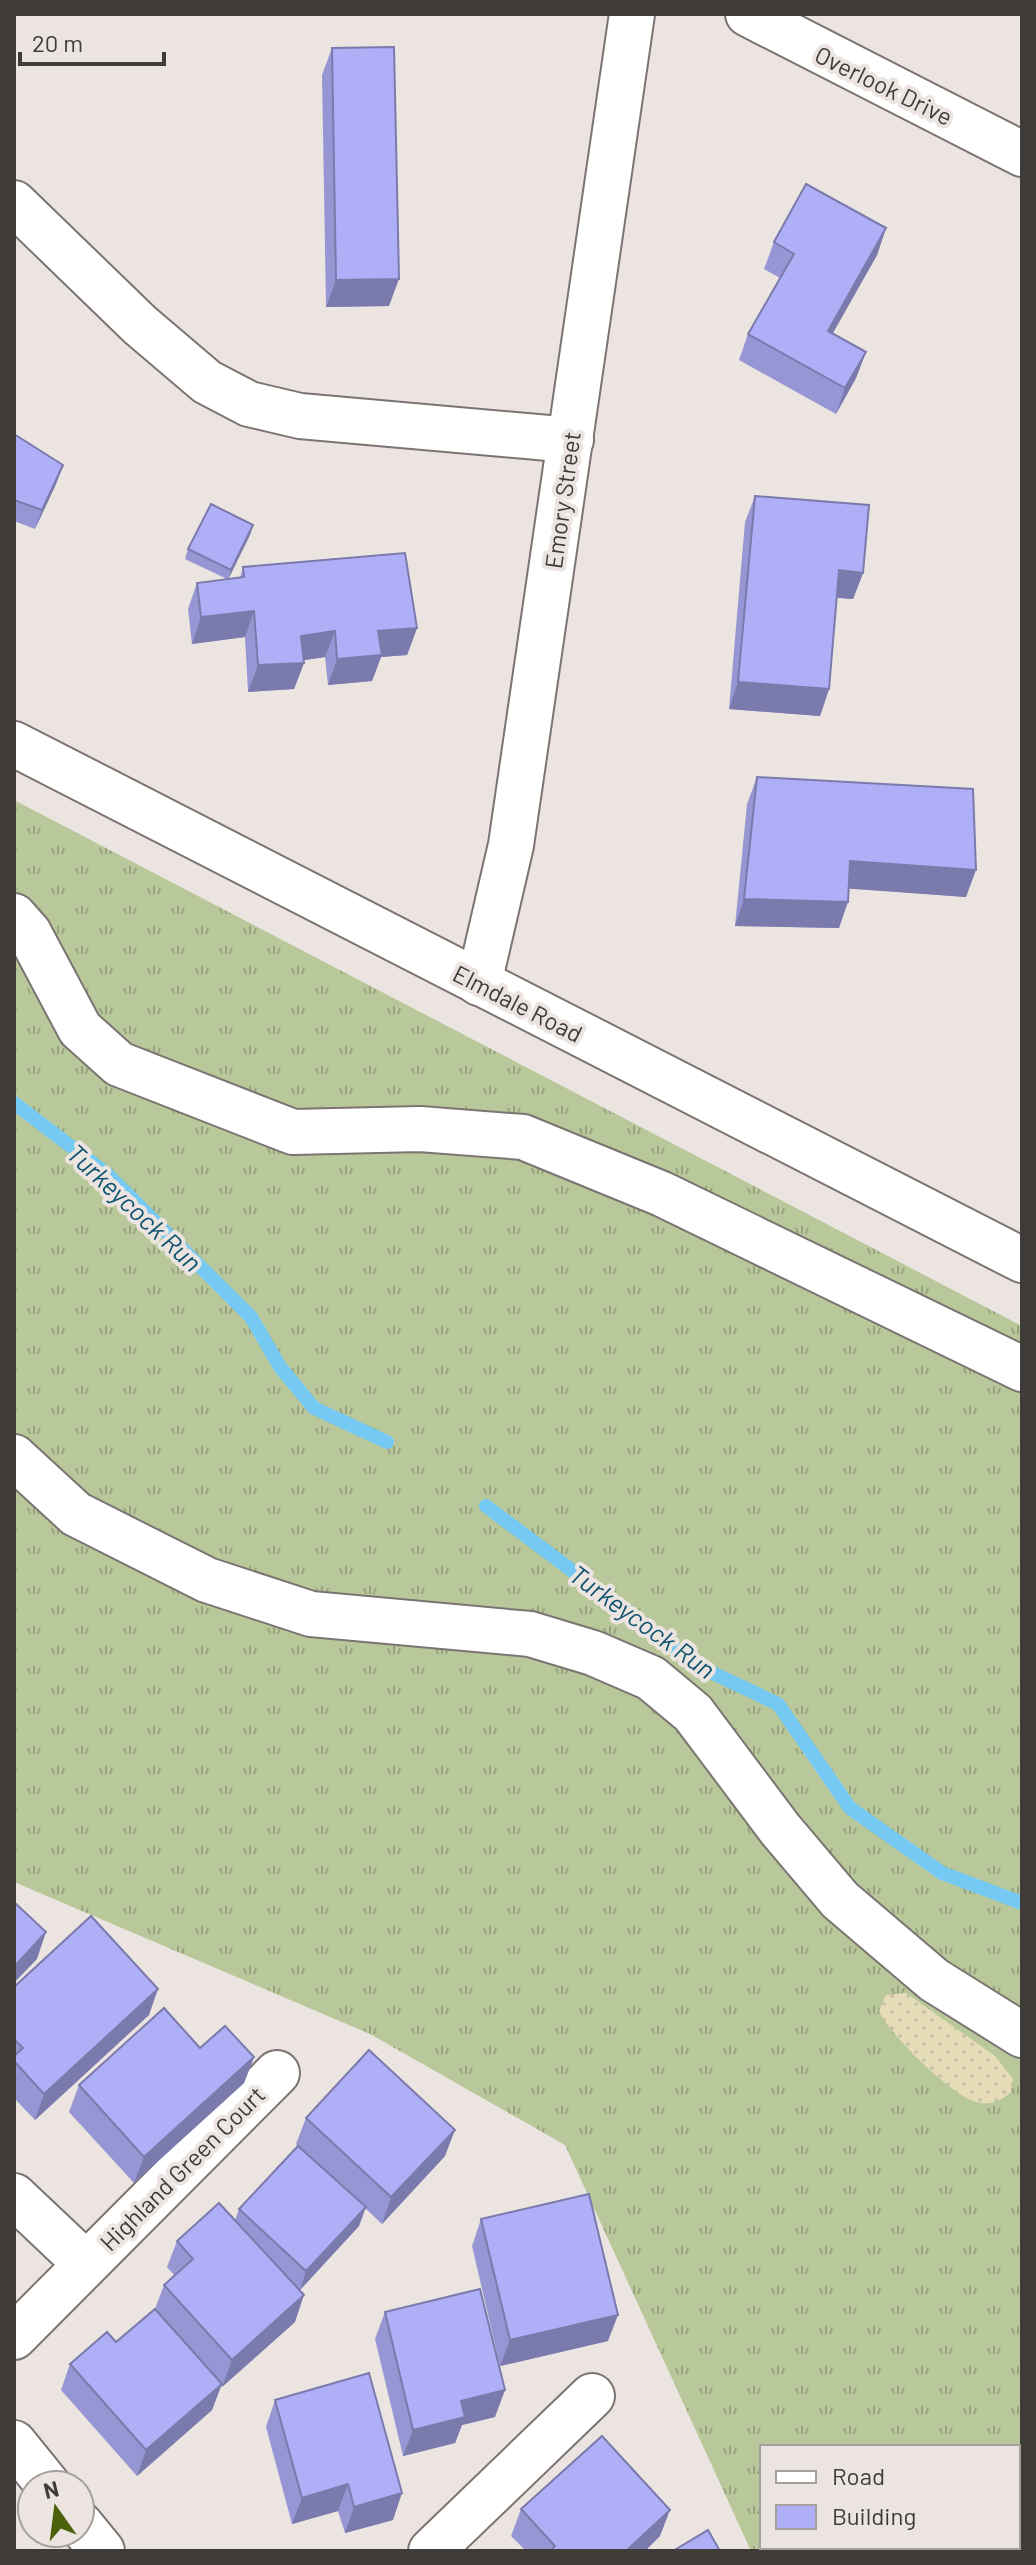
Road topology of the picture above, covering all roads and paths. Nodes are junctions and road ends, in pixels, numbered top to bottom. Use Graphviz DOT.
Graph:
graph roads {
  1 [pos="632,14"];
  2 [pos="748,14"];
  3 [pos="1022,154"];
  4 [pos="14,203"];
  5 [pos="571,440"];
  6 [pos="14,744"];
  7 [pos="14,916"];
  8 [pos="479,983"];
  9 [pos="1022,1260"];
  10 [pos="1022,1369"];
  11 [pos="14,1457"];
  12 [pos="1022,2035"];
  13 [pos="277,2073"];
  14 [pos="14,2196"];
  15 [pos="86,2264"];
  16 [pos="14,2337"];
  17 [pos="592,2396"];
  18 [pos="14,2443"];
  19 [pos="35,2469"];
  20 [pos="431,2551"];
  1 -- 5 [label="street, Emory Street"];
  2 -- 3 [label="street, Overlook Drive"];
  4 -- 5 [label="street"];
  5 -- 8 [label="street, Emory Street"];
  6 -- 8 [label="street, Elmdale Road"];
  7 -- 10 [label="street"];
  8 -- 9 [label="street, Elmdale Road"];
  11 -- 12 [label="street"];
  13 -- 15 [label="street, Highland Green Court"];
  14 -- 15 [label="street, Highland Green Court"];
  15 -- 16 [label="street, Highland Green Court"];
  17 -- 20 [label="street"];
  18 -- 19 [label="street"];
}
